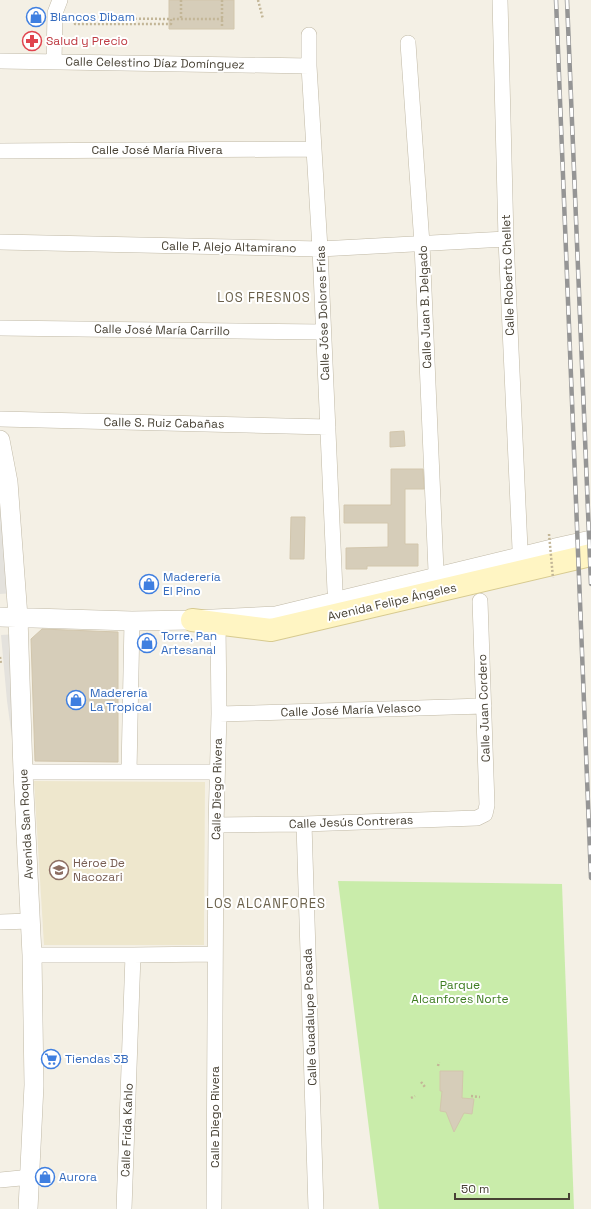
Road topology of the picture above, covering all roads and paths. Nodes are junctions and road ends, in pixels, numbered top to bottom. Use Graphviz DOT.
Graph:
graph roads {
  1 [pos="60,0"];
  2 [pos="181,0"];
  3 [pos="222,0"];
  4 [pos="258,0"];
  5 [pos="500,0"];
  6 [pos="169,19"];
  7 [pos="223,19"];
  8 [pos="263,19"];
  9 [pos="182,20"];
  10 [pos="222,28"];
  11 [pos="309,35"];
  12 [pos="408,43"];
  13 [pos="0,61"];
  14 [pos="54,61"];
  15 [pos="309,66"];
  16 [pos="0,150"];
  17 [pos="314,150"];
  18 [pos="506,239"];
  19 [pos="0,242"];
  20 [pos="422,244"];
  21 [pos="320,249"];
  22 [pos="0,328"];
  23 [pos="323,332"];
  24 [pos="0,419"];
  25 [pos="328,427"];
  26 [pos="0,440"];
  27 [pos="591,540"];
  28 [pos="552,544"];
  29 [pos="520,549"];
  30 [pos="591,555"];
  31 [pos="436,571"];
  32 [pos="552,578"];
  33 [pos="335,591"];
  34 [pos="480,601"];
  35 [pos="9,617"];
  36 [pos="192,620"];
  37 [pos="132,621"];
  38 [pos="218,624"];
  39 [pos="484,706"];
  40 [pos="219,714"];
  41 [pos="23,772"];
  42 [pos="129,772"];
  43 [pos="217,772"];
  44 [pos="485,814"];
  45 [pos="304,824"];
  46 [pos="216,825"];
  47 [pos="31,921"];
  48 [pos="0,922"];
  49 [pos="32,954"];
  50 [pos="215,954"];
  51 [pos="134,956"];
  52 [pos="439,1062"];
  53 [pos="438,1066"];
  54 [pos="421,1082"];
  55 [pos="425,1087"];
  56 [pos="414,1096"];
  57 [pos="471,1096"];
  58 [pos="480,1097"];
  59 [pos="410,1098"];
  60 [pos="31,1177"];
  61 [pos="0,1180"];
  62 [pos="28,1209"];
  63 [pos="124,1209"];
  64 [pos="214,1209"];
  65 [pos="316,1209"];
  1 -- 14 [label="street"];
  2 -- 9 [label="path"];
  3 -- 7 [label="path"];
  4 -- 8 [label="path"];
  5 -- 18 [label="street, Calle Roberto Chellet"];
  6 -- 9 [label="path"];
  7 -- 9 [label="path"];
  7 -- 10 [label="path"];
  11 -- 15 [label="street, Calle Jóse Dolores Frías"];
  12 -- 20 [label="street, Calle Juan B. Delgado"];
  13 -- 14 [label="street, Calle Celestino Díaz Domínguez"];
  14 -- 15 [label="street, Calle Celestino Díaz Domínguez"];
  15 -- 17 [label="street, Calle Jóse Dolores Frías"];
  16 -- 17 [label="street, Calle José María Rivera"];
  17 -- 21 [label="street, Calle Jóse Dolores Frías"];
  18 -- 20 [label="street, Calle P. Alejo Altamirano"];
  18 -- 29 [label="street, Calle Roberto Chellet"];
  19 -- 21 [label="street, Calle P. Alejo Altamirano"];
  20 -- 21 [label="street, Calle P. Alejo Altamirano"];
  20 -- 31 [label="street, Calle Juan B. Delgado"];
  21 -- 23 [label="street, Calle Jóse Dolores Frías"];
  22 -- 23 [label="street, Calle José María Carrillo"];
  23 -- 25 [label="street, Calle Jóse Dolores Frías"];
  24 -- 25 [label="street, Calle S. Ruiz Cabañas"];
  25 -- 33 [label="street, Calle Jóse Dolores Frías"];
  26 -- 35 [label="street, Avenida San Roque"];
  27 -- 28 [label="street, Avenida Felipe Ángeles"];
  28 -- 32 [label="path, bridge"];
  28 -- 36 [label="street, Avenida Felipe Ángeles"];
  30 -- 38 [label="main road, Avenida Felipe Ángeles"];
  34 -- 39 [label="street, Calle Juan Cordero"];
  35 -- 37 [label="street, Avenida Felipe Ángeles"];
  35 -- 41 [label="street, Avenida San Roque"];
  36 -- 37 [label="street, Avenida Felipe Ángeles"];
  36 -- 38 [label="main road, Avenida Felipe Ángeles"];
  37 -- 42 [label="street"];
  38 -- 40 [label="street, Calle Diego Rivera"];
  39 -- 40 [label="street, Calle José María Velasco"];
  39 -- 44 [label="street, Calle Juan Cordero"];
  40 -- 43 [label="street, Calle Diego Rivera"];
  41 -- 42 [label="street"];
  41 -- 47 [label="street, Avenida San Roque"];
  42 -- 43 [label="street"];
  43 -- 46 [label="street, Calle Diego Rivera"];
  44 -- 45 [label="street, Calle Jesús Contreras"];
  45 -- 46 [label="street, Calle Jesús Contreras"];
  45 -- 65 [label="street, Calle Guadalupe Posada"];
  46 -- 50 [label="street, Calle Diego Rivera"];
  47 -- 48 [label="street"];
  47 -- 49 [label="street, Avenida San Roque"];
  49 -- 51 [label="street"];
  49 -- 60 [label="street, Avenida San Roque"];
  50 -- 51 [label="street"];
  50 -- 64 [label="street, Calle Diego Rivera"];
  51 -- 63 [label="street, Calle Frida Kahlo"];
  52 -- 53 [label="path"];
  54 -- 55 [label="path"];
  56 -- 59 [label="path"];
  57 -- 58 [label="path"];
  60 -- 61 [label="street"];
  60 -- 62 [label="street, Avenida San Roque"];
}
